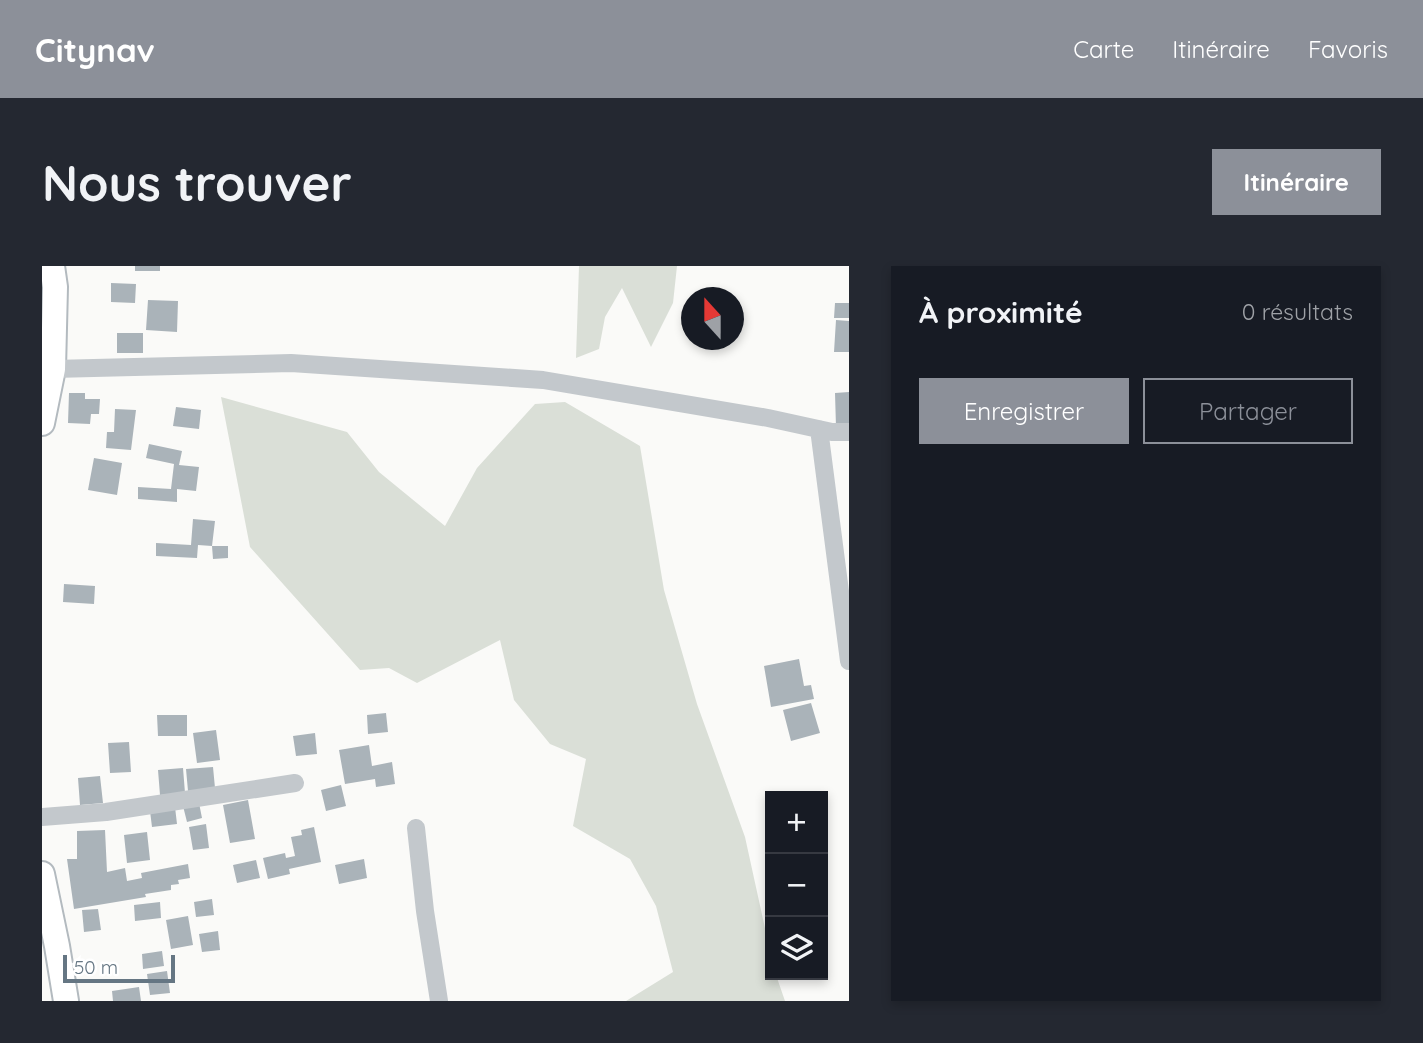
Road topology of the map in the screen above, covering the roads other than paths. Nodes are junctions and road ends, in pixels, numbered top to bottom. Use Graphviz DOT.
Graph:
graph roads {
  1 [pos="50,280"];
  2 [pos="53,369"];
  3 [pos="42,423"];
  4 [pos="819,429"];
  5 [pos="849,432"];
  6 [pos="849,661"];
  7 [pos="295,782"];
  8 [pos="42,817"];
  9 [pos="416,828"];
  10 [pos="42,874"];
  11 [pos="65,1001"];
  12 [pos="439,1001"];
  1 -- 2 [label="street"];
  2 -- 3 [label="street"];
  2 -- 4 [label="street"];
  4 -- 5 [label="street"];
  4 -- 6 [label="street"];
  7 -- 8 [label="street"];
  9 -- 12 [label="street"];
  10 -- 11 [label="street"];
}
